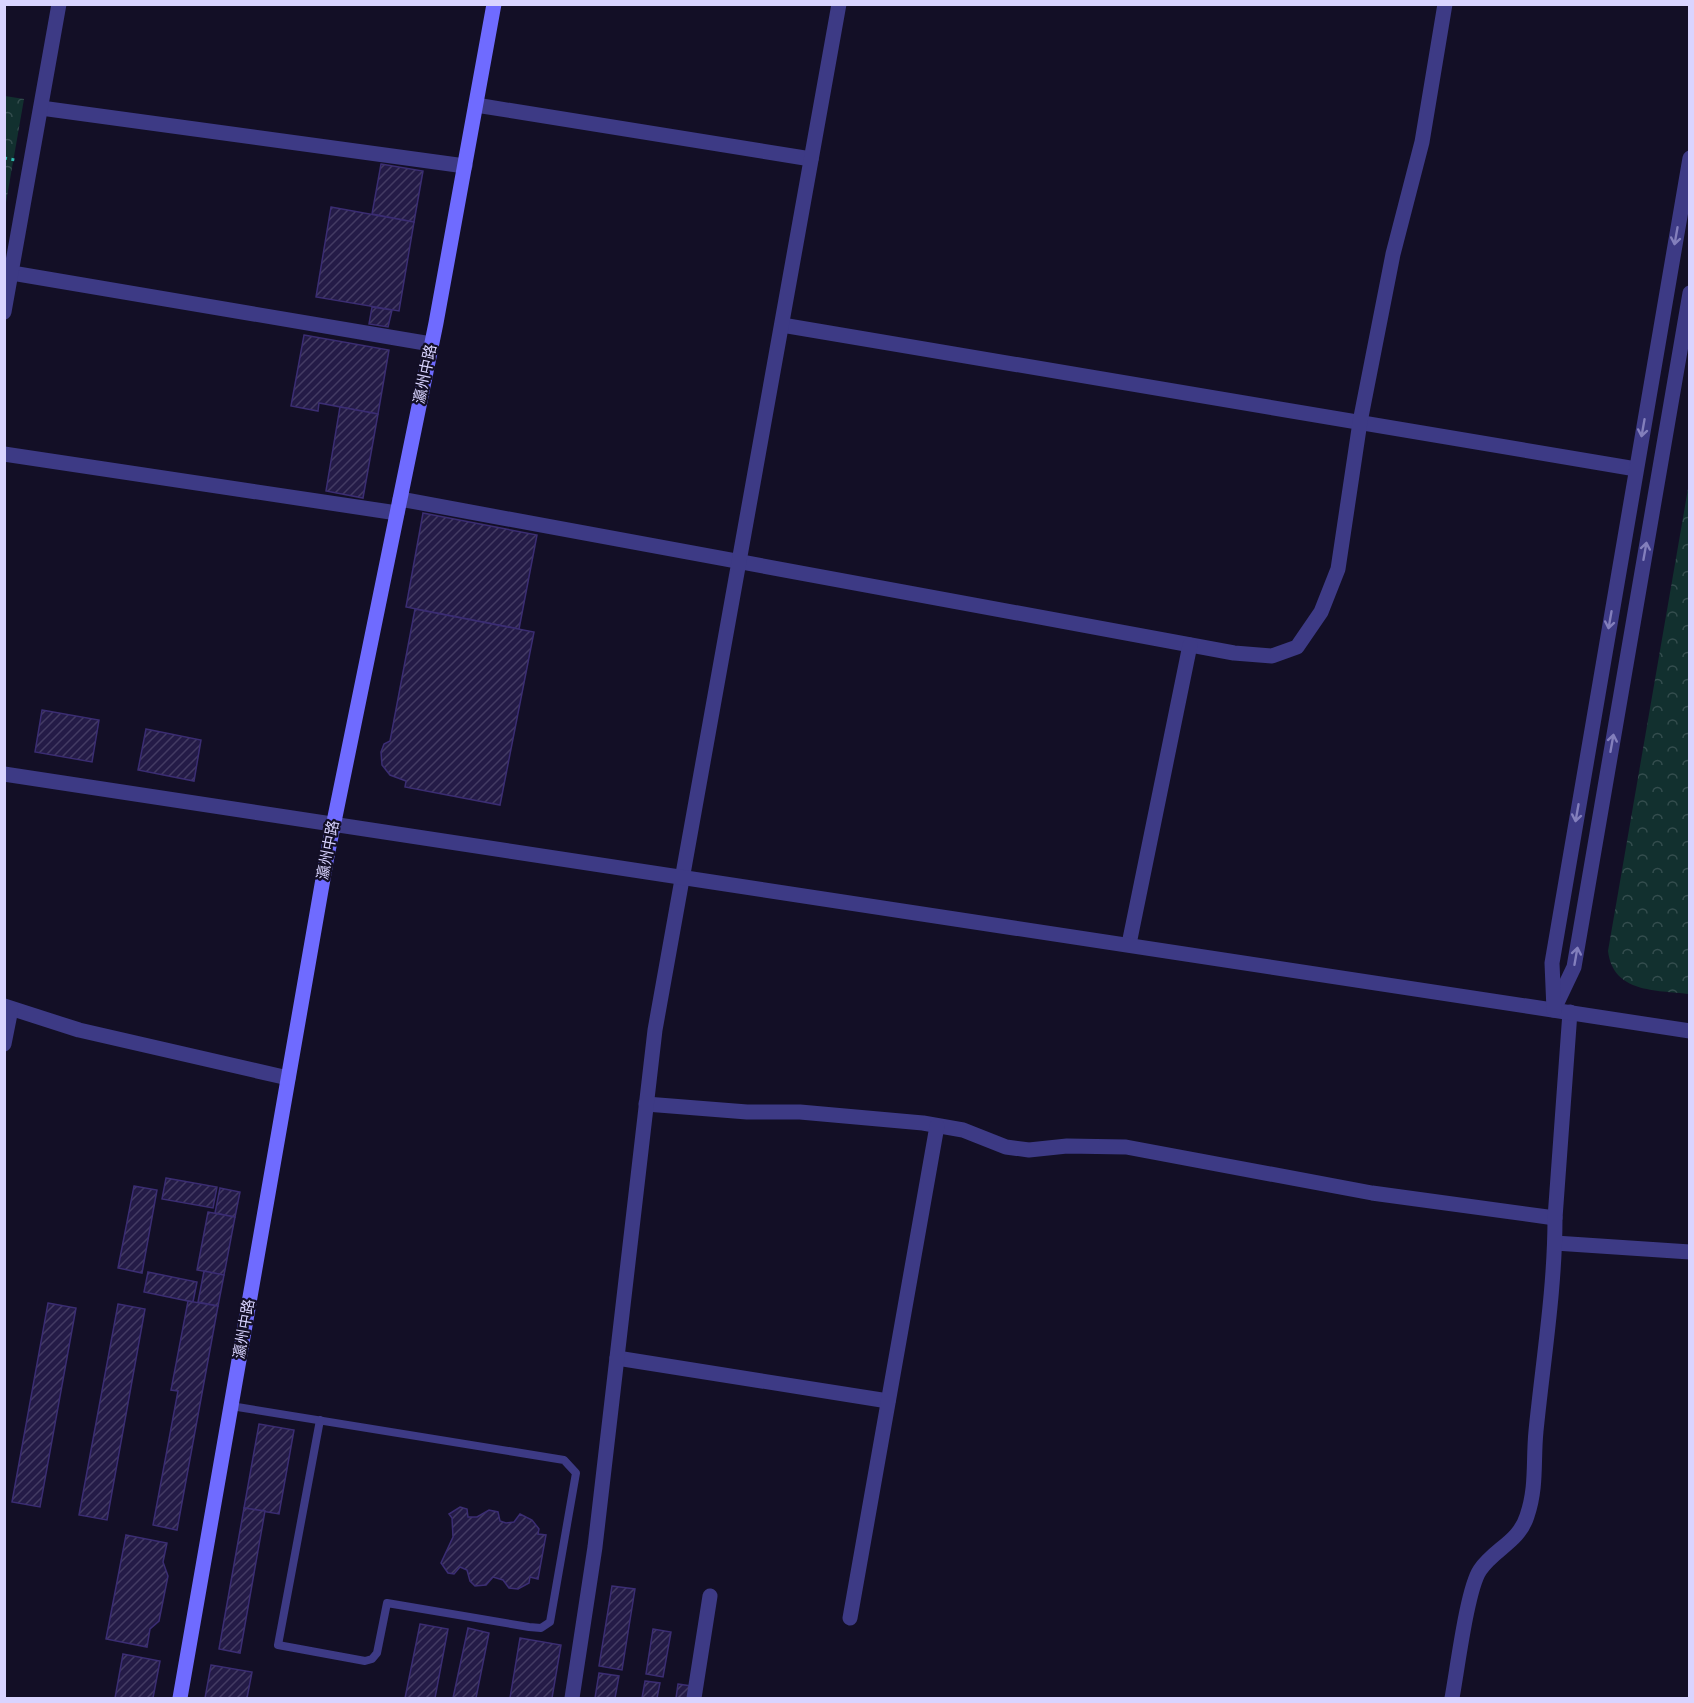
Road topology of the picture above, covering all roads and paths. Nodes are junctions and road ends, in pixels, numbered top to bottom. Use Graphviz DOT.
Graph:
graph roads {
  1 [pos="59,4"];
  2 [pos="494,4"];
  3 [pos="839,4"];
  4 [pos="1445,4"];
  5 [pos="476,105"];
  6 [pos="41,108"];
  7 [pos="1689,158"];
  8 [pos="812,159"];
  9 [pos="465,166"];
  10 [pos="12,273"];
  11 [pos="1689,293"];
  12 [pos="4,312"];
  13 [pos="782,325"];
  14 [pos="431,345"];
  15 [pos="1360,422"];
  16 [pos="4,454"];
  17 [pos="1636,469"];
  18 [pos="398,506"];
  19 [pos="739,563"];
  20 [pos="1190,645"];
  21 [pos="4,774"];
  22 [pos="333,826"];
  23 [pos="683,878"];
  24 [pos="1129,944"];
  25 [pos="8,1007"];
  26 [pos="1554,1010"];
  27 [pos="1570,1012"];
  28 [pos="1689,1031"];
  29 [pos="4,1044"];
  30 [pos="288,1078"];
  31 [pos="646,1104"];
  32 [pos="937,1126"];
  33 [pos="1555,1218"];
  34 [pos="1555,1243"];
  35 [pos="1689,1252"];
  36 [pos="617,1358"];
  37 [pos="888,1401"];
  38 [pos="231,1406"];
  39 [pos="320,1420"];
  40 [pos="710,1596"];
  41 [pos="850,1618"];
  42 [pos="180,1698"];
  43 [pos="572,1698"];
  44 [pos="694,1698"];
  45 [pos="1452,1698"];
  1 -- 6 [label="street"];
  2 -- 5 [label="main road, 瀛州中路"];
  3 -- 8 [label="street"];
  4 -- 15 [label="street"];
  5 -- 8 [label="street"];
  5 -- 9 [label="main road, 瀛州中路"];
  6 -- 9 [label="street"];
  6 -- 10 [label="street"];
  7 -- 17 [label="street, one-way"];
  8 -- 13 [label="street"];
  9 -- 14 [label="main road, 瀛州中路"];
  10 -- 12 [label="street"];
  10 -- 14 [label="street"];
  26 -- 11 [label="street, one-way"];
  13 -- 15 [label="street"];
  13 -- 19 [label="street"];
  14 -- 18 [label="main road, 瀛州中路"];
  15 -- 17 [label="street"];
  15 -- 20 [label="street"];
  16 -- 18 [label="street"];
  17 -- 26 [label="street, one-way"];
  18 -- 19 [label="street"];
  18 -- 22 [label="main road, 瀛州中路"];
  19 -- 20 [label="street"];
  19 -- 23 [label="street"];
  20 -- 24 [label="street"];
  21 -- 22 [label="street"];
  22 -- 23 [label="street"];
  22 -- 30 [label="main road, 瀛州中路"];
  23 -- 24 [label="street"];
  23 -- 31 [label="street"];
  24 -- 26 [label="street"];
  25 -- 29 [label="street"];
  25 -- 30 [label="street"];
  26 -- 27 [label="street"];
  27 -- 28 [label="street"];
  27 -- 33 [label="street"];
  30 -- 38 [label="main road, 瀛州中路"];
  31 -- 32 [label="street"];
  31 -- 36 [label="street"];
  32 -- 33 [label="street"];
  32 -- 37 [label="street"];
  33 -- 34 [label="street"];
  34 -- 35 [label="street"];
  34 -- 45 [label="street"];
  36 -- 37 [label="street"];
  36 -- 43 [label="street"];
  37 -- 41 [label="street"];
  38 -- 39 [label="lane"];
  38 -- 42 [label="main road, 瀛州中路"];
  39 -- 39 [label="lane"];
  40 -- 44 [label="street"];
}
